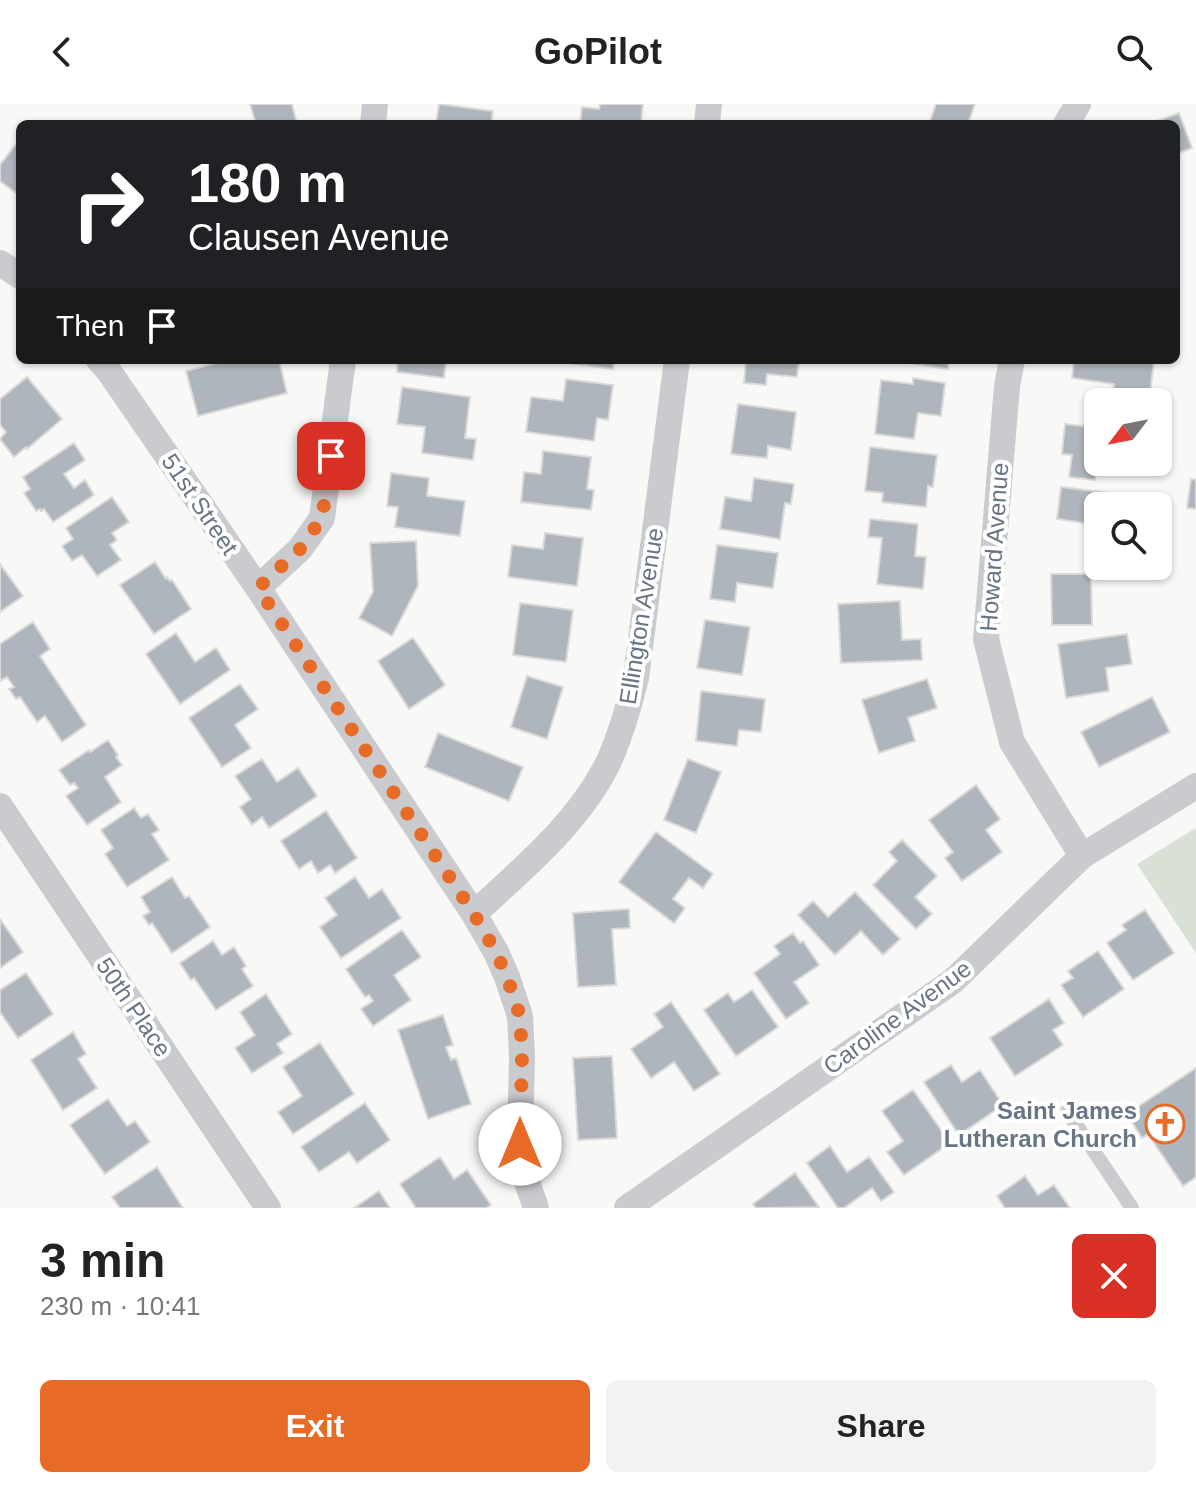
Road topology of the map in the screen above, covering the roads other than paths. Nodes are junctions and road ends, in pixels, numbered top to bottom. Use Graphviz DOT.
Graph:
graph roads {
  1 [pos="103,364"];
  2 [pos="342,364"];
  3 [pos="676,364"];
  4 [pos="1011,364"];
  5 [pos="258,588"];
  6 [pos="1196,786"];
  7 [pos="0,806"];
  8 [pos="1082,856"];
  9 [pos="474,914"];
  10 [pos="1067,1111"];
  11 [pos="268,1208"];
  12 [pos="536,1208"];
  13 [pos="627,1208"];
  14 [pos="1132,1208"];
  1 -- 5 [label="street, 51st Street"];
  2 -- 5 [label="street"];
  3 -- 9 [label="street, Ellington Avenue"];
  4 -- 8 [label="street, Howard Avenue"];
  5 -- 9 [label="street, 51st Street"];
  6 -- 8 [label="street, Caroline Avenue"];
  7 -- 11 [label="street, 50th Place"];
  8 -- 13 [label="street, Caroline Avenue"];
  9 -- 12 [label="street, 51st Street"];
  10 -- 14 [label="lane"];
}
